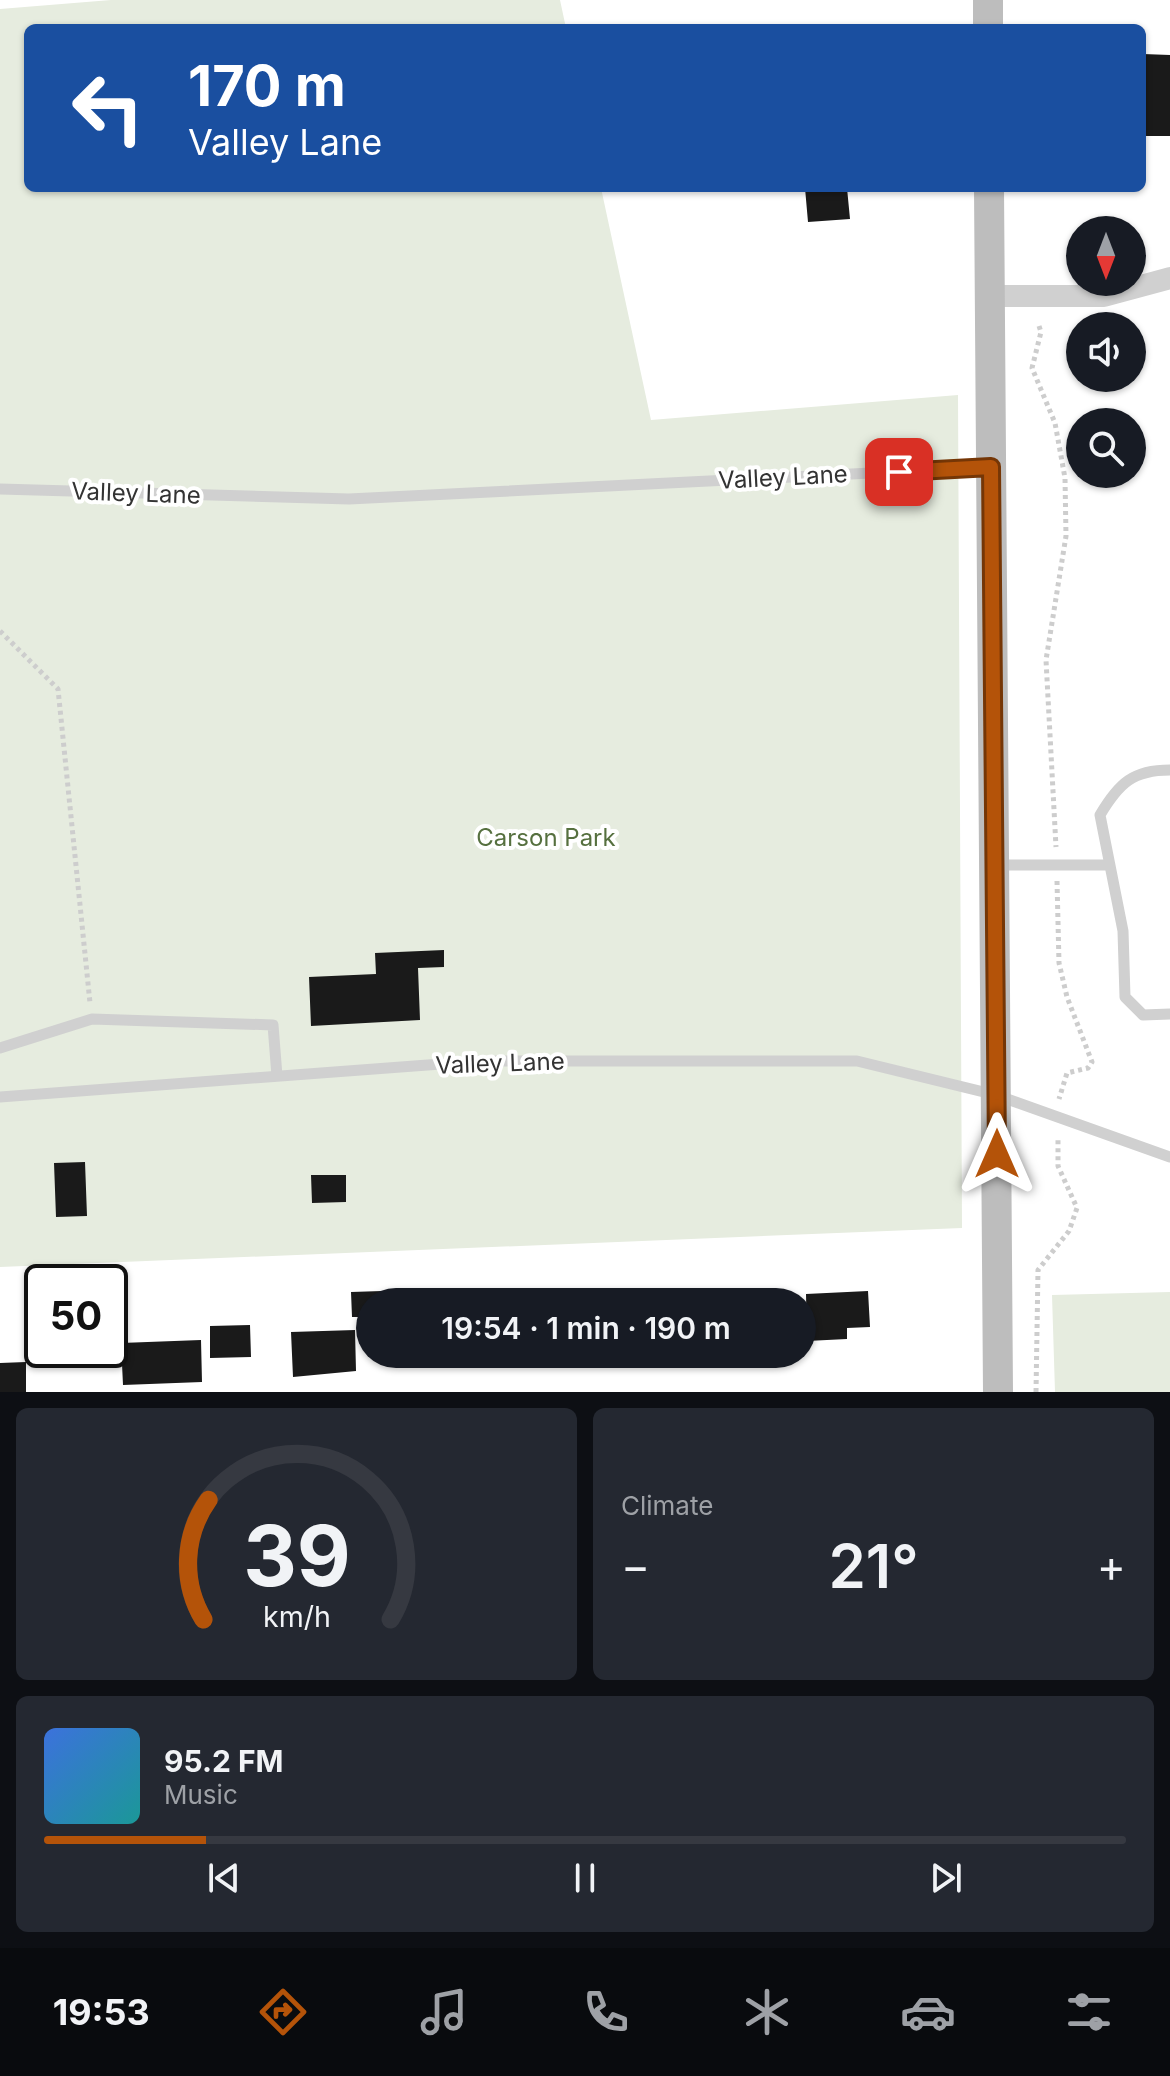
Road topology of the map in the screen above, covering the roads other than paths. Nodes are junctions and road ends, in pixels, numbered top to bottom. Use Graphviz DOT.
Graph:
graph roads {
  1 [pos="988,0"];
  2 [pos="988,24"];
  3 [pos="989,192"];
  4 [pos="1170,278"];
  5 [pos="989,296"];
  6 [pos="991,467"];
  7 [pos="0,489"];
  8 [pos="1170,770"];
  9 [pos="994,865"];
  10 [pos="1110,865"];
  11 [pos="1170,1014"];
  12 [pos="0,1048"];
  13 [pos="277,1076"];
  14 [pos="996,1095"];
  15 [pos="0,1097"];
  16 [pos="1170,1157"];
  17 [pos="998,1392"];
  1 -- 2 [label="main road"];
  3 -- 5 [label="main road"];
  4 -- 5 [label="street"];
  5 -- 6 [label="main road"];
  6 -- 7 [label="lane, Valley Lane"];
  6 -- 9 [label="main road"];
  8 -- 10 [label="lane"];
  9 -- 10 [label="lane"];
  9 -- 14 [label="main road"];
  10 -- 11 [label="lane"];
  12 -- 13 [label="lane"];
  13 -- 14 [label="lane, Valley Lane"];
  13 -- 15 [label="lane, Valley Lane"];
  14 -- 16 [label="lane, Valley Lane"];
  14 -- 17 [label="main road"];
}
